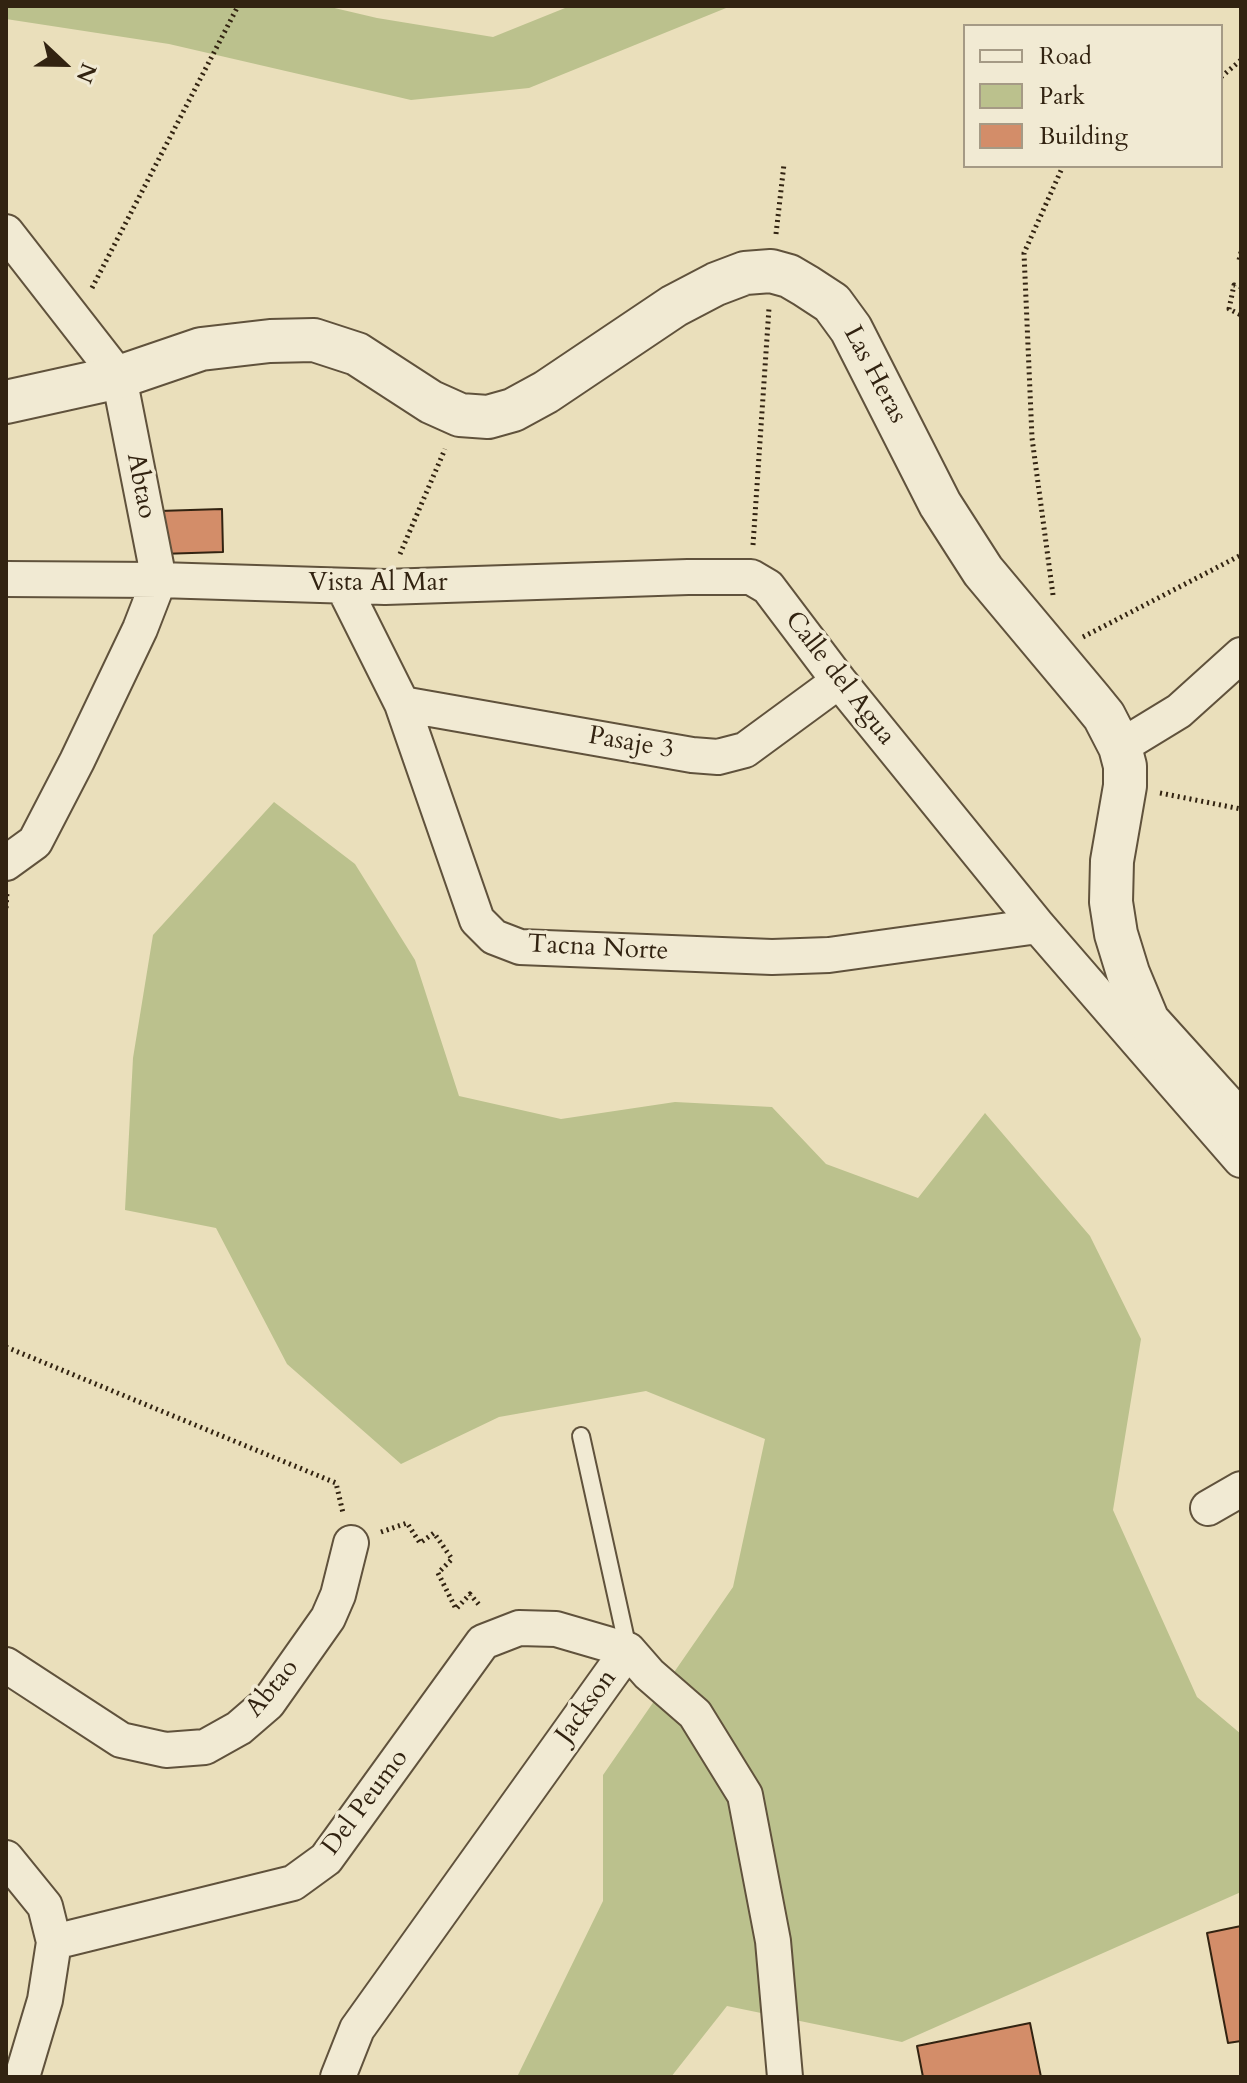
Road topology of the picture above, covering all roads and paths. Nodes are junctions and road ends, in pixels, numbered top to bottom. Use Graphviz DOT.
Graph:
graph roads {
  1 [pos="236,7"];
  2 [pos="1241,60"];
  3 [pos="1223,75"];
  4 [pos="784,164"];
  5 [pos="1062,168"];
  6 [pos="6,232"];
  7 [pos="1241,252"];
  8 [pos="1241,261"];
  9 [pos="771,271"];
  10 [pos="1241,287"];
  11 [pos="1241,315"];
  12 [pos="75,321"];
  13 [pos="119,377"];
  14 [pos="6,402"];
  15 [pos="460,415"];
  16 [pos="1241,555"];
  17 [pos="751,577"];
  18 [pos="6,579"];
  19 [pos="159,580"];
  20 [pos="343,586"];
  21 [pos="385,587"];
  22 [pos="1051,654"];
  23 [pos="1241,655"];
  24 [pos="839,681"];
  25 [pos="402,704"];
  26 [pos="1123,766"];
  27 [pos="1241,809"];
  28 [pos="6,863"];
  29 [pos="1038,926"];
  30 [pos="1187,1082"];
  31 [pos="1241,1124"];
  32 [pos="1241,1160"];
  33 [pos="6,1347"];
  34 [pos="581,1436"];
  35 [pos="1241,1489"];
  36 [pos="1208,1508"];
  37 [pos="351,1543"];
  38 [pos="483,1642"];
  39 [pos="628,1650"];
  40 [pos="6,1665"];
  41 [pos="6,1858"];
  42 [pos="54,1942"];
  43 [pos="781,2074"];
  44 [pos="22,2077"];
  45 [pos="338,2077"];
  1 -- 12 [label="path"];
  2 -- 3 [label="path"];
  4 -- 9 [label="path"];
  5 -- 22 [label="path"];
  6 -- 12 [label="street, Abtao"];
  7 -- 8 [label="path"];
  9 -- 15 [label="street"];
  9 -- 17 [label="path"];
  9 -- 22 [label="street, Las Heras"];
  10 -- 11 [label="path"];
  12 -- 13 [label="street, Abtao"];
  13 -- 14 [label="street"];
  13 -- 15 [label="street"];
  13 -- 19 [label="street, Abtao"];
  15 -- 21 [label="path"];
  16 -- 22 [label="path"];
  17 -- 21 [label="street, Vista Al Mar"];
  17 -- 24 [label="street, Calle del Agua"];
  18 -- 19 [label="street, Vista Al Mar"];
  19 -- 20 [label="street, Vista Al Mar"];
  19 -- 28 [label="street"];
  20 -- 21 [label="street, Vista Al Mar"];
  20 -- 25 [label="street, Tacna Norte"];
  22 -- 26 [label="street, Las Heras"];
  23 -- 26 [label="street"];
  24 -- 25 [label="street, Pasaje 3"];
  24 -- 29 [label="street, Calle del Agua"];
  25 -- 29 [label="street, Tacna Norte"];
  26 -- 27 [label="path"];
  26 -- 30 [label="street"];
  29 -- 30 [label="street, Calle del Agua"];
  30 -- 31 [label="street"];
  30 -- 32 [label="street"];
  33 -- 37 [label="path"];
  34 -- 39 [label="lane"];
  35 -- 36 [label="street"];
  37 -- 38 [label="path"];
  37 -- 40 [label="street, Abtao"];
  38 -- 39 [label="street"];
  38 -- 42 [label="street, Del Peumo"];
  39 -- 43 [label="street, Jackson"];
  39 -- 45 [label="street, Jackson"];
  41 -- 42 [label="street"];
  42 -- 44 [label="street"];
}
